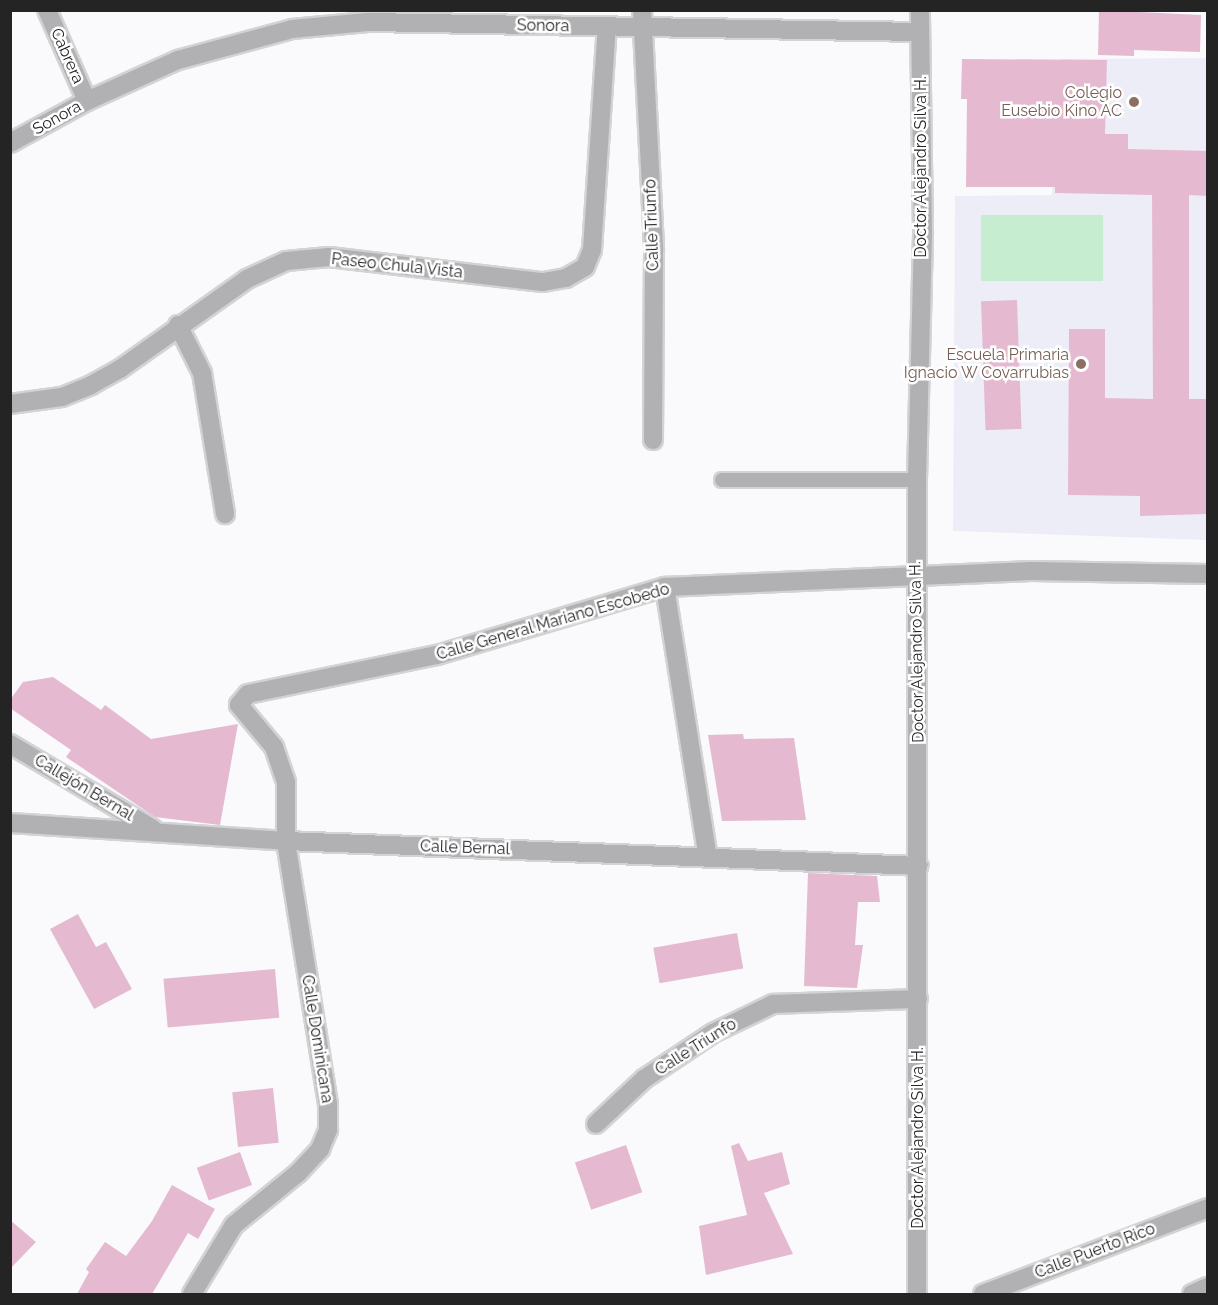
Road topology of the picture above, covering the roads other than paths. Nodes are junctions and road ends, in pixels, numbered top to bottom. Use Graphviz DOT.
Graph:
graph roads {
  1 [pos="47,10"];
  2 [pos="920,10"];
  3 [pos="641,19"];
  4 [pos="607,27"];
  5 [pos="920,32"];
  6 [pos="87,101"];
  7 [pos="10,143"];
  8 [pos="178,325"];
  9 [pos="10,404"];
  10 [pos="653,440"];
  11 [pos="722,480"];
  12 [pos="916,480"];
  13 [pos="225,514"];
  14 [pos="1208,574"];
  15 [pos="916,578"];
  16 [pos="665,587"];
  17 [pos="10,744"];
  18 [pos="10,824"];
  19 [pos="157,831"];
  20 [pos="286,841"];
  21 [pos="708,857"];
  22 [pos="919,866"];
  23 [pos="918,999"];
  24 [pos="596,1124"];
  25 [pos="1208,1208"];
  26 [pos="1208,1287"];
  27 [pos="913,1293"];
  28 [pos="192,1294"];
  29 [pos="983,1294"];
  30 [pos="1192,1294"];
  1 -- 6 [label="street, Cabrera"];
  2 -- 5 [label="street, Doctor Alejandro Silva H."];
  3 -- 4 [label="street, Sonora"];
  3 -- 5 [label="street, Sonora"];
  3 -- 10 [label="street, Calle Triunfo"];
  4 -- 6 [label="street, Sonora"];
  4 -- 8 [label="street, Paseo Chula Vista"];
  5 -- 12 [label="street, Doctor Alejandro Silva H."];
  6 -- 7 [label="street, Sonora"];
  8 -- 9 [label="street, Paseo Chula Vista"];
  8 -- 13 [label="street"];
  11 -- 12 [label="lane"];
  12 -- 15 [label="street, Doctor Alejandro Silva H."];
  14 -- 15 [label="street, Calle General Mariano Escobedo"];
  15 -- 16 [label="street, Calle General Mariano Escobedo"];
  15 -- 22 [label="street, Doctor Alejandro Silva H."];
  16 -- 20 [label="street, Calle General Mariano Escobedo"];
  16 -- 21 [label="street"];
  17 -- 19 [label="street, Callejón Bernal"];
  18 -- 19 [label="street, Calle Bernal"];
  19 -- 20 [label="street, Calle Bernal"];
  20 -- 21 [label="street, Calle Bernal"];
  20 -- 28 [label="street, Calle Dominicana"];
  21 -- 22 [label="street, Calle Bernal"];
  22 -- 23 [label="street, Doctor Alejandro Silva H."];
  23 -- 24 [label="street, Calle Triunfo"];
  23 -- 27 [label="street, Doctor Alejandro Silva H."];
  25 -- 29 [label="street, Calle Puerto Rico"];
  26 -- 30 [label="street"];
}
